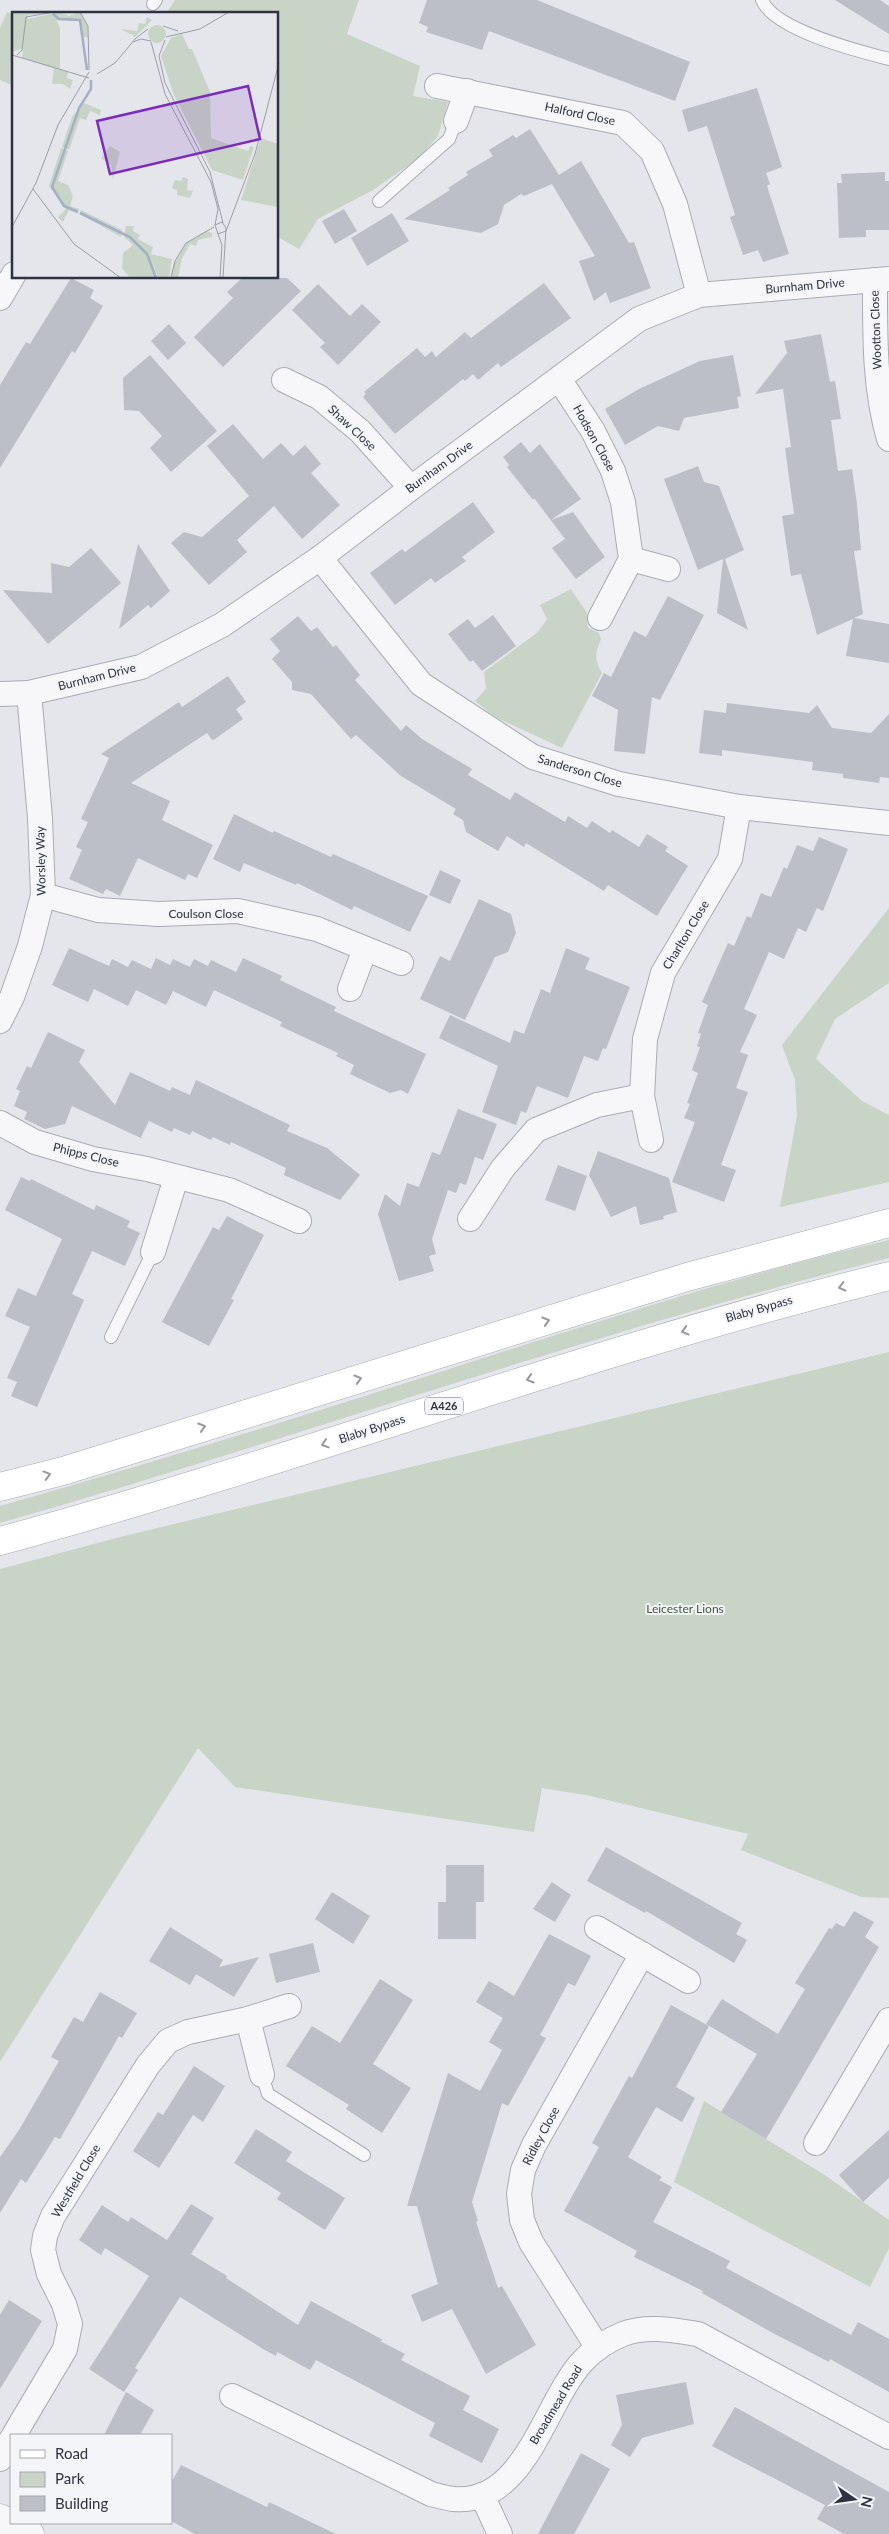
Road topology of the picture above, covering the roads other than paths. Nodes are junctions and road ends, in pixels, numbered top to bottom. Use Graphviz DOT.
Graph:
graph roads {
  1 [pos="762,0"];
  2 [pos="889,59"];
  3 [pos="437,86"];
  4 [pos="467,91"];
  5 [pos="456,121"];
  6 [pos="379,201"];
  7 [pos="12,277"];
  8 [pos="882,280"];
  9 [pos="699,294"];
  10 [pos="0,298"];
  11 [pos="559,379"];
  12 [pos="284,380"];
  13 [pos="889,439"];
  14 [pos="411,488"];
  15 [pos="320,558"];
  16 [pos="631,559"];
  17 [pos="668,569"];
  18 [pos="600,618"];
  19 [pos="29,693"];
  20 [pos="0,694"];
  21 [pos="739,808"];
  22 [pos="889,823"];
  23 [pos="43,895"];
  24 [pos="365,949"];
  25 [pos="401,963"];
  26 [pos="350,989"];
  27 [pos="6,994"];
  28 [pos="0,1021"];
  29 [pos="642,1096"];
  30 [pos="0,1123"];
  31 [pos="651,1140"];
  32 [pos="176,1178"];
  33 [pos="470,1219"];
  34 [pos="298,1221"];
  35 [pos="889,1223"];
  36 [pos="153,1252"];
  37 [pos="889,1276"];
  38 [pos="111,1337"];
  39 [pos="0,1487"];
  40 [pos="0,1541"];
  41 [pos="597,1928"];
  42 [pos="642,1954"];
  43 [pos="688,1981"];
  44 [pos="289,2006"];
  45 [pos="248,2019"];
  46 [pos="889,2020"];
  47 [pos="883,2048"];
  48 [pos="262,2075"];
  49 [pos="816,2143"];
  50 [pos="364,2155"];
  51 [pos="598,2348"];
  52 [pos="232,2396"];
  53 [pos="15,2434"];
  54 [pos="889,2437"];
  55 [pos="10,2442"];
  56 [pos="0,2459"];
  57 [pos="482,2494"];
  58 [pos="11,2524"];
  59 [pos="30,2534"];
  60 [pos="500,2534"];
  1 -- 2 [label="lane"];
  3 -- 4 [label="street, Halford Close"];
  4 -- 5 [label="street"];
  4 -- 9 [label="street, Halford Close"];
  5 -- 6 [label="lane"];
  7 -- 10 [label="street"];
  8 -- 9 [label="street, Burnham Drive"];
  8 -- 13 [label="street, Wootton Close"];
  9 -- 11 [label="street, Burnham Drive"];
  11 -- 14 [label="street, Burnham Drive"];
  11 -- 16 [label="street, Hodson Close"];
  12 -- 14 [label="street, Shaw Close"];
  14 -- 15 [label="street, Burnham Drive"];
  15 -- 19 [label="street, Burnham Drive"];
  15 -- 21 [label="street, Sanderson Close"];
  16 -- 17 [label="street"];
  16 -- 18 [label="street"];
  19 -- 20 [label="street, Burnham Drive"];
  19 -- 23 [label="street, Worsley Way"];
  21 -- 22 [label="street, Sanderson Close"];
  21 -- 29 [label="street, Charlton Close"];
  23 -- 24 [label="street, Coulson Close"];
  23 -- 27 [label="street, Worsley Way"];
  24 -- 25 [label="street, Coulson Close"];
  24 -- 26 [label="street"];
  27 -- 28 [label="street, Worsley Way"];
  29 -- 31 [label="street, Charlton Close"];
  29 -- 33 [label="street"];
  30 -- 32 [label="street, Phipps Close"];
  32 -- 34 [label="street, Phipps Close"];
  32 -- 36 [label="street"];
  39 -- 35 [label="main road, one-way"];
  36 -- 38 [label="lane"];
  37 -- 40 [label="main road, Blaby Bypass / A426, one-way"];
  41 -- 42 [label="street"];
  42 -- 43 [label="street"];
  42 -- 51 [label="street, Ridley Close"];
  44 -- 45 [label="street, Westfield Close"];
  45 -- 48 [label="street"];
  45 -- 53 [label="street, Westfield Close"];
  46 -- 47 [label="street"];
  47 -- 49 [label="street"];
  48 -- 50 [label="lane"];
  51 -- 54 [label="street, Broadmead Road"];
  51 -- 57 [label="street, Broadmead Road"];
  52 -- 57 [label="street, Broadmead Road"];
  55 -- 56 [label="street"];
  57 -- 60 [label="street"];
  58 -- 59 [label="street"];
}
